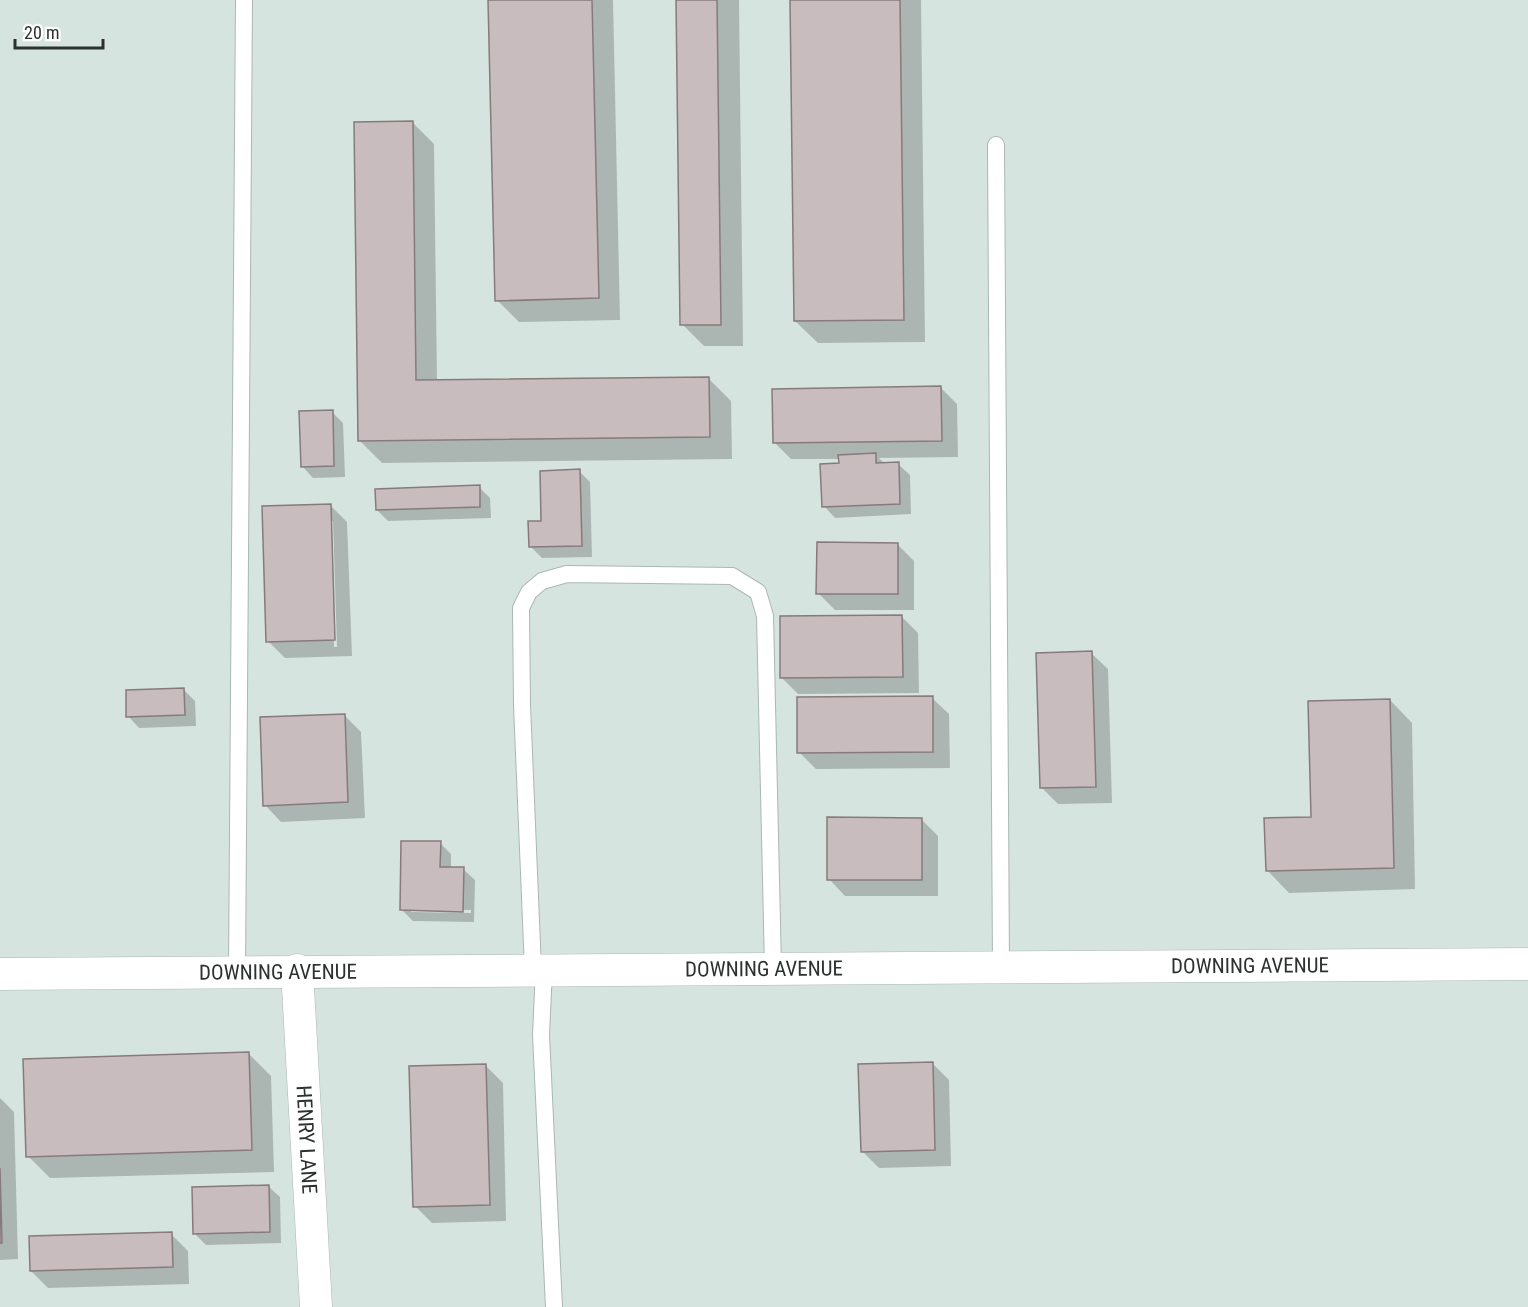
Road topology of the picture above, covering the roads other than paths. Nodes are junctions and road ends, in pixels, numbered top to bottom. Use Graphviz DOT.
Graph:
graph roads {
  1 [pos="244,0"];
  2 [pos="996,146"];
  3 [pos="1528,964"];
  4 [pos="1001,966"];
  5 [pos="773,968"];
  6 [pos="538,969"];
  7 [pos="297,970"];
  8 [pos="237,971"];
  9 [pos="0,974"];
  10 [pos="316,1307"];
  11 [pos="554,1307"];
  1 -- 8 [label="lane"];
  2 -- 4 [label="lane"];
  3 -- 4 [label="street, DOWNING AVENUE"];
  4 -- 5 [label="street, DOWNING AVENUE"];
  5 -- 6 [label="street, DOWNING AVENUE"];
  5 -- 6 [label="lane"];
  6 -- 7 [label="street, DOWNING AVENUE"];
  6 -- 11 [label="lane"];
  7 -- 8 [label="street, DOWNING AVENUE"];
  7 -- 10 [label="street, HENRY LANE"];
  8 -- 9 [label="street, DOWNING AVENUE"];
}
